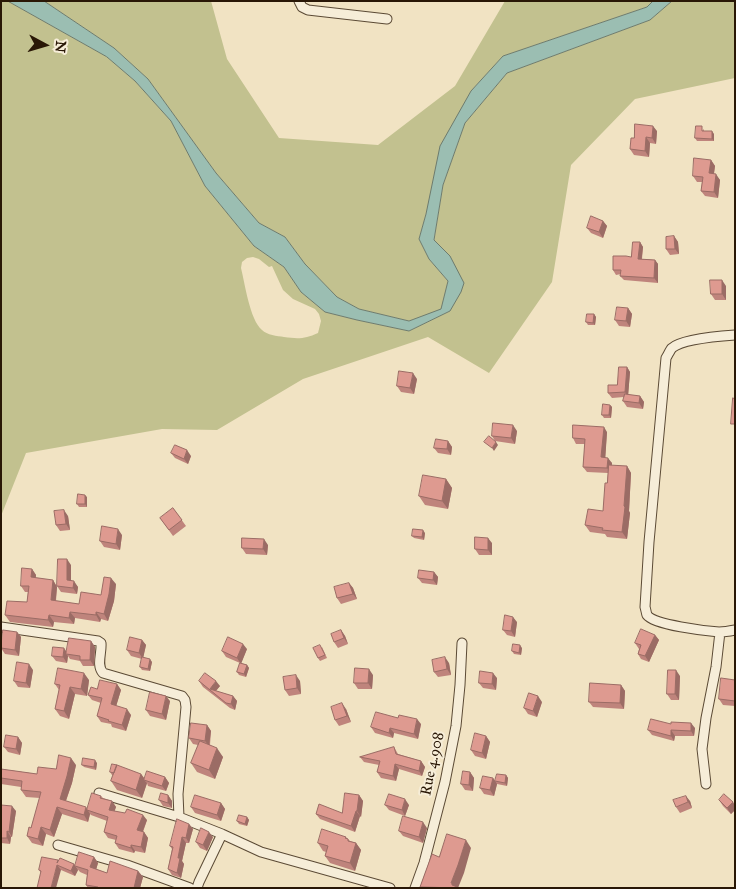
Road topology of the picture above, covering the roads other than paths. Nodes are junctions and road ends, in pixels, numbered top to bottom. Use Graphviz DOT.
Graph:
graph roads {
  1 [pos="299,1"];
  2 [pos="387,20"];
  3 [pos="735,336"];
  4 [pos="1,627"];
  5 [pos="735,630"];
  6 [pos="720,632"];
  7 [pos="462,643"];
  8 [pos="706,784"];
  9 [pos="99,793"];
  10 [pos="179,817"];
  11 [pos="222,834"];
  12 [pos="58,845"];
  13 [pos="190,888"];
  14 [pos="197,888"];
  15 [pos="390,888"];
  16 [pos="415,888"];
  1 -- 2 [label="street"];
  3 -- 6 [label="street"];
  4 -- 10 [label="street"];
  5 -- 6 [label="street"];
  6 -- 8 [label="street"];
  7 -- 16 [label="street, Rue 4.908"];
  9 -- 10 [label="street"];
  10 -- 11 [label="street"];
  11 -- 14 [label="street"];
  11 -- 15 [label="street"];
  12 -- 13 [label="street"];
}
